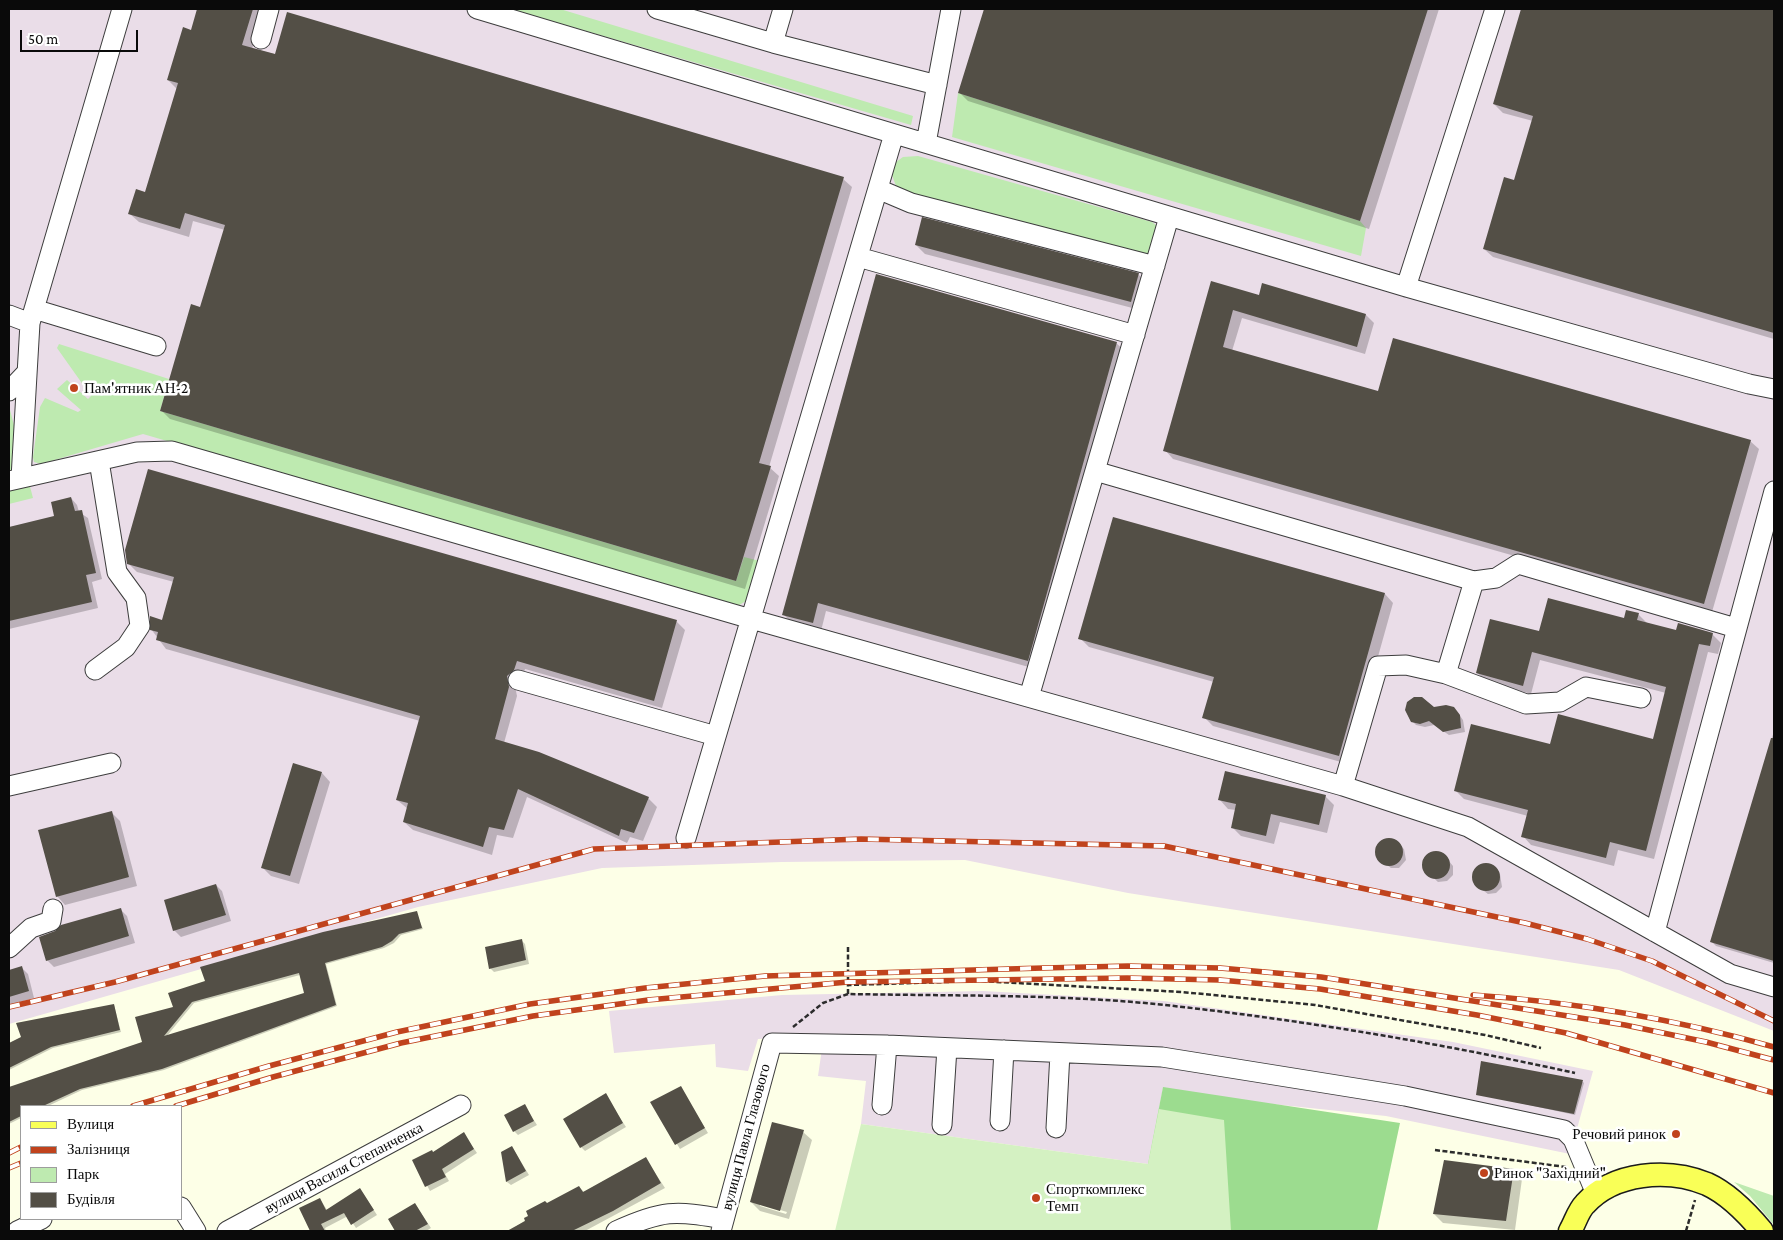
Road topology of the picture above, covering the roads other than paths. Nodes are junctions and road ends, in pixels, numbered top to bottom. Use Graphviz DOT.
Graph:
graph roads {
  1 [pos="122,9"];
  2 [pos="269,9"];
  3 [pos="476,9"];
  4 [pos="657,9"];
  5 [pos="783,9"];
  6 [pos="951,9"];
  7 [pos="1495,9"];
  8 [pos="262,38"];
  9 [pos="773,43"];
  10 [pos="937,86"];
  11 [pos="894,134"];
  12 [pos="926,143"];
  13 [pos="878,190"];
  14 [pos="1169,217"];
  15 [pos="858,257"];
  16 [pos="1155,266"];
  17 [pos="1406,287"];
  18 [pos="9,314"];
  19 [pos="32,316"];
  20 [pos="1135,335"];
  21 [pos="156,346"];
  22 [pos="27,372"];
  23 [pos="1774,389"];
  24 [pos="9,391"];
  25 [pos="99,461"];
  26 [pos="1095,471"];
  27 [pos="15,479"];
  28 [pos="1774,491"];
  29 [pos="1474,580"];
  30 [pos="751,619"];
  31 [pos="1736,628"];
  32 [pos="95,670"];
  33 [pos="1446,674"];
  34 [pos="518,680"];
  35 [pos="1029,697"];
  36 [pos="1641,698"];
  37 [pos="716,736"];
  38 [pos="111,763"];
  39 [pos="9,786"];
  40 [pos="1343,786"];
  41 [pos="686,838"];
  42 [pos="53,909"];
  43 [pos="1655,932"];
  44 [pos="9,948"];
  45 [pos="1774,987"];
  46 [pos="887,1045"];
  47 [pos="948,1048"];
  48 [pos="1004,1050"];
  49 [pos="1060,1053"];
  50 [pos="461,1105"];
  51 [pos="882,1105"];
  52 [pos="1000,1121"];
  53 [pos="942,1126"];
  54 [pos="1056,1128"];
  55 [pos="1596,1194"];
  56 [pos="182,1209"];
  57 [pos="40,1220"];
  58 [pos="723,1225"];
  59 [pos="16,1231"];
  60 [pos="196,1231"];
  61 [pos="227,1231"];
  62 [pos="616,1231"];
  63 [pos="1570,1231"];
  64 [pos="1762,1231"];
  1 -- 19 [label="street"];
  2 -- 8 [label="street"];
  3 -- 11 [label="street"];
  4 -- 9 [label="street"];
  5 -- 9 [label="street"];
  6 -- 10 [label="street"];
  7 -- 17 [label="street"];
  9 -- 10 [label="street"];
  10 -- 12 [label="street"];
  11 -- 12 [label="street"];
  11 -- 13 [label="street"];
  12 -- 14 [label="street"];
  13 -- 15 [label="street"];
  13 -- 16 [label="street"];
  14 -- 16 [label="street"];
  14 -- 17 [label="street"];
  15 -- 20 [label="street"];
  15 -- 30 [label="street"];
  16 -- 20 [label="street"];
  17 -- 23 [label="street"];
  18 -- 19 [label="street"];
  19 -- 21 [label="street"];
  19 -- 22 [label="street"];
  20 -- 26 [label="street"];
  22 -- 24 [label="street"];
  22 -- 27 [label="street"];
  25 -- 27 [label="street"];
  25 -- 30 [label="street"];
  25 -- 32 [label="street"];
  26 -- 29 [label="street"];
  26 -- 35 [label="street"];
  28 -- 31 [label="street"];
  29 -- 31 [label="street"];
  29 -- 33 [label="street"];
  30 -- 35 [label="street"];
  30 -- 37 [label="street"];
  31 -- 43 [label="street"];
  33 -- 36 [label="street"];
  33 -- 40 [label="street"];
  34 -- 37 [label="street"];
  35 -- 40 [label="street"];
  37 -- 41 [label="street"];
  38 -- 39 [label="street"];
  40 -- 43 [label="street"];
  42 -- 44 [label="street"];
  43 -- 45 [label="street"];
  46 -- 47 [label="street"];
  46 -- 51 [label="street"];
  46 -- 58 [label="street, вулиця Павла Глазового"];
  47 -- 48 [label="street"];
  47 -- 53 [label="street"];
  48 -- 49 [label="street"];
  48 -- 52 [label="street"];
  49 -- 54 [label="street"];
  49 -- 55 [label="street"];
  50 -- 61 [label="street, вулиця Василя Степанченка"];
  55 -- 63 [label="main road"];
  55 -- 64 [label="main road"];
  56 -- 60 [label="street"];
  57 -- 59 [label="street"];
  58 -- 62 [label="street"];
}
